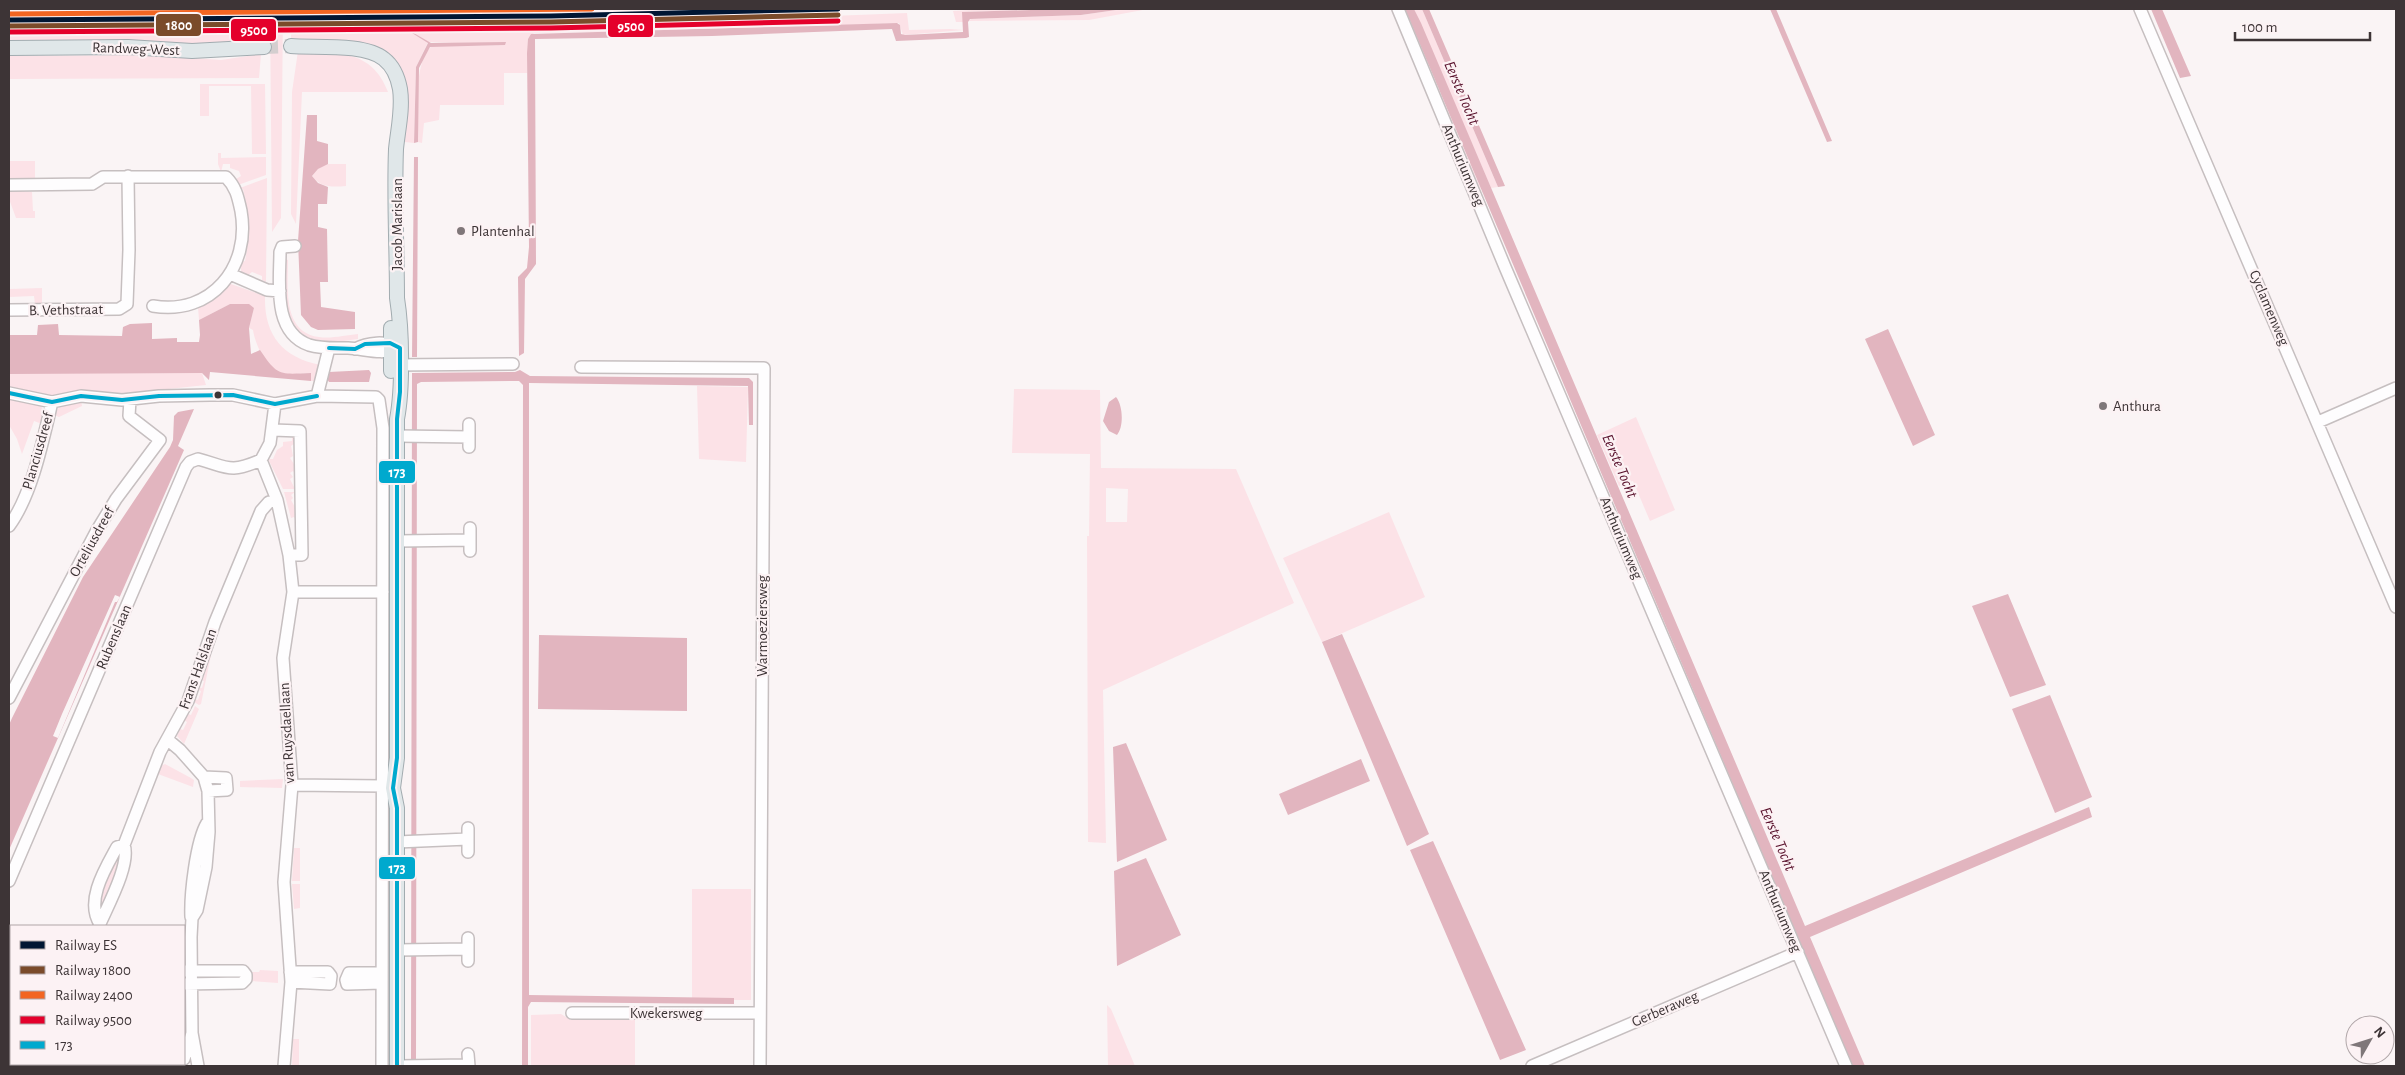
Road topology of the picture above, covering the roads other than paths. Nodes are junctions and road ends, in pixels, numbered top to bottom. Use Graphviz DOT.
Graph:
graph roads {
  1 [pos="1398,9"];
  2 [pos="2140,9"];
  3 [pos="291,46"];
  4 [pos="264,47"];
  5 [pos="9,48"];
  6 [pos="128,176"];
  7 [pos="9,185"];
  8 [pos="295,246"];
  9 [pos="230,274"];
  10 [pos="280,291"];
  11 [pos="153,306"];
  12 [pos="9,310"];
  13 [pos="329,348"];
  14 [pos="394,355"];
  15 [pos="513,364"];
  16 [pos="581,368"];
  17 [pos="2396,388"];
  18 [pos="9,394"];
  19 [pos="317,396"];
  20 [pos="130,400"];
  21 [pos="52,402"];
  22 [pos="275,404"];
  23 [pos="2318,422"];
  24 [pos="469,424"];
  25 [pos="273,430"];
  26 [pos="410,436"];
  27 [pos="260,460"];
  28 [pos="277,500"];
  29 [pos="9,526"];
  30 [pos="470,540"];
  31 [pos="408,541"];
  32 [pos="289,555"];
  33 [pos="292,592"];
  34 [pos="383,592"];
  35 [pos="2396,607"];
  36 [pos="9,698"];
  37 [pos="168,740"];
  38 [pos="204,777"];
  39 [pos="292,786"];
  40 [pos="383,786"];
  41 [pos="208,791"];
  42 [pos="403,842"];
  43 [pos="124,845"];
  44 [pos="468,852"];
  45 [pos="9,881"];
  46 [pos="99,925"];
  47 [pos="468,950"];
  48 [pos="408,951"];
  49 [pos="1798,952"];
  50 [pos="188,971"];
  51 [pos="188,984"];
  52 [pos="572,1013"];
  53 [pos="760,1013"];
  54 [pos="192,1033"];
  55 [pos="185,1056"];
  56 [pos="468,1062"];
  57 [pos="198,1066"];
  58 [pos="284,1066"];
  59 [pos="382,1066"];
  60 [pos="398,1066"];
  61 [pos="407,1066"];
  62 [pos="419,1066"];
  63 [pos="760,1066"];
  64 [pos="1532,1066"];
  65 [pos="1846,1066"];
  1 -- 49 [label="street, Anthuriumweg"];
  2 -- 23 [label="street, Cyclamenweg"];
  3 -- 14 [label="main road, Jacob Marislaan"];
  4 -- 5 [label="main road, Randweg-West"];
  6 -- 7 [label="street"];
  6 -- 9 [label="street"];
  6 -- 12 [label="street, B. Vethstraat"];
  8 -- 10 [label="street"];
  9 -- 10 [label="street"];
  9 -- 11 [label="street"];
  10 -- 13 [label="street"];
  13 -- 14 [label="street"];
  13 -- 19 [label="street"];
  14 -- 15 [label="street"];
  14 -- 26 [label="main road, Jacob Marislaan"];
  16 -- 53 [label="street, Warmoeziersweg"];
  17 -- 23 [label="street"];
  18 -- 21 [label="street"];
  19 -- 22 [label="street"];
  19 -- 34 [label="street"];
  20 -- 21 [label="street"];
  20 -- 22 [label="street"];
  20 -- 36 [label="street, Orteliusdreef"];
  21 -- 29 [label="street, Planciusdreef"];
  22 -- 25 [label="street"];
  23 -- 35 [label="street, Cyclamenweg"];
  24 -- 26 [label="street"];
  25 -- 27 [label="street"];
  25 -- 32 [label="street"];
  26 -- 31 [label="main road, Jacob Marislaan"];
  27 -- 28 [label="street, van Ruysdaellaan"];
  27 -- 45 [label="street, Rubenslaan"];
  28 -- 32 [label="street, van Ruysdaellaan"];
  28 -- 37 [label="street, Frans Halslaan"];
  30 -- 31 [label="street"];
  31 -- 42 [label="main road, Jacob Marislaan"];
  32 -- 33 [label="street, van Ruysdaellaan"];
  33 -- 34 [label="street"];
  33 -- 39 [label="street, van Ruysdaellaan"];
  34 -- 40 [label="street"];
  37 -- 38 [label="street"];
  37 -- 43 [label="street, Frans Halslaan"];
  38 -- 41 [label="street"];
  38 -- 41 [label="street"];
  39 -- 40 [label="street"];
  39 -- 58 [label="street, van Ruysdaellaan"];
  40 -- 59 [label="street"];
  41 -- 50 [label="street"];
  42 -- 44 [label="street"];
  42 -- 48 [label="main road, Jacob Marislaan"];
  43 -- 46 [label="street, Frans Halslaan"];
  43 -- 46 [label="street, Frans Halslaan"];
  47 -- 48 [label="street"];
  48 -- 60 [label="main road, Jacob Marislaan"];
  49 -- 64 [label="street, Gerberaweg"];
  49 -- 65 [label="street, Anthuriumweg"];
  50 -- 51 [label="street"];
  50 -- 51 [label="street"];
  51 -- 54 [label="street"];
  52 -- 53 [label="street, Kwekersweg"];
  53 -- 63 [label="street, Warmoeziersweg"];
  54 -- 55 [label="street"];
  54 -- 57 [label="street"];
  56 -- 62 [label="street"];
  60 -- 61 [label="street"];
  61 -- 62 [label="street"];
}
